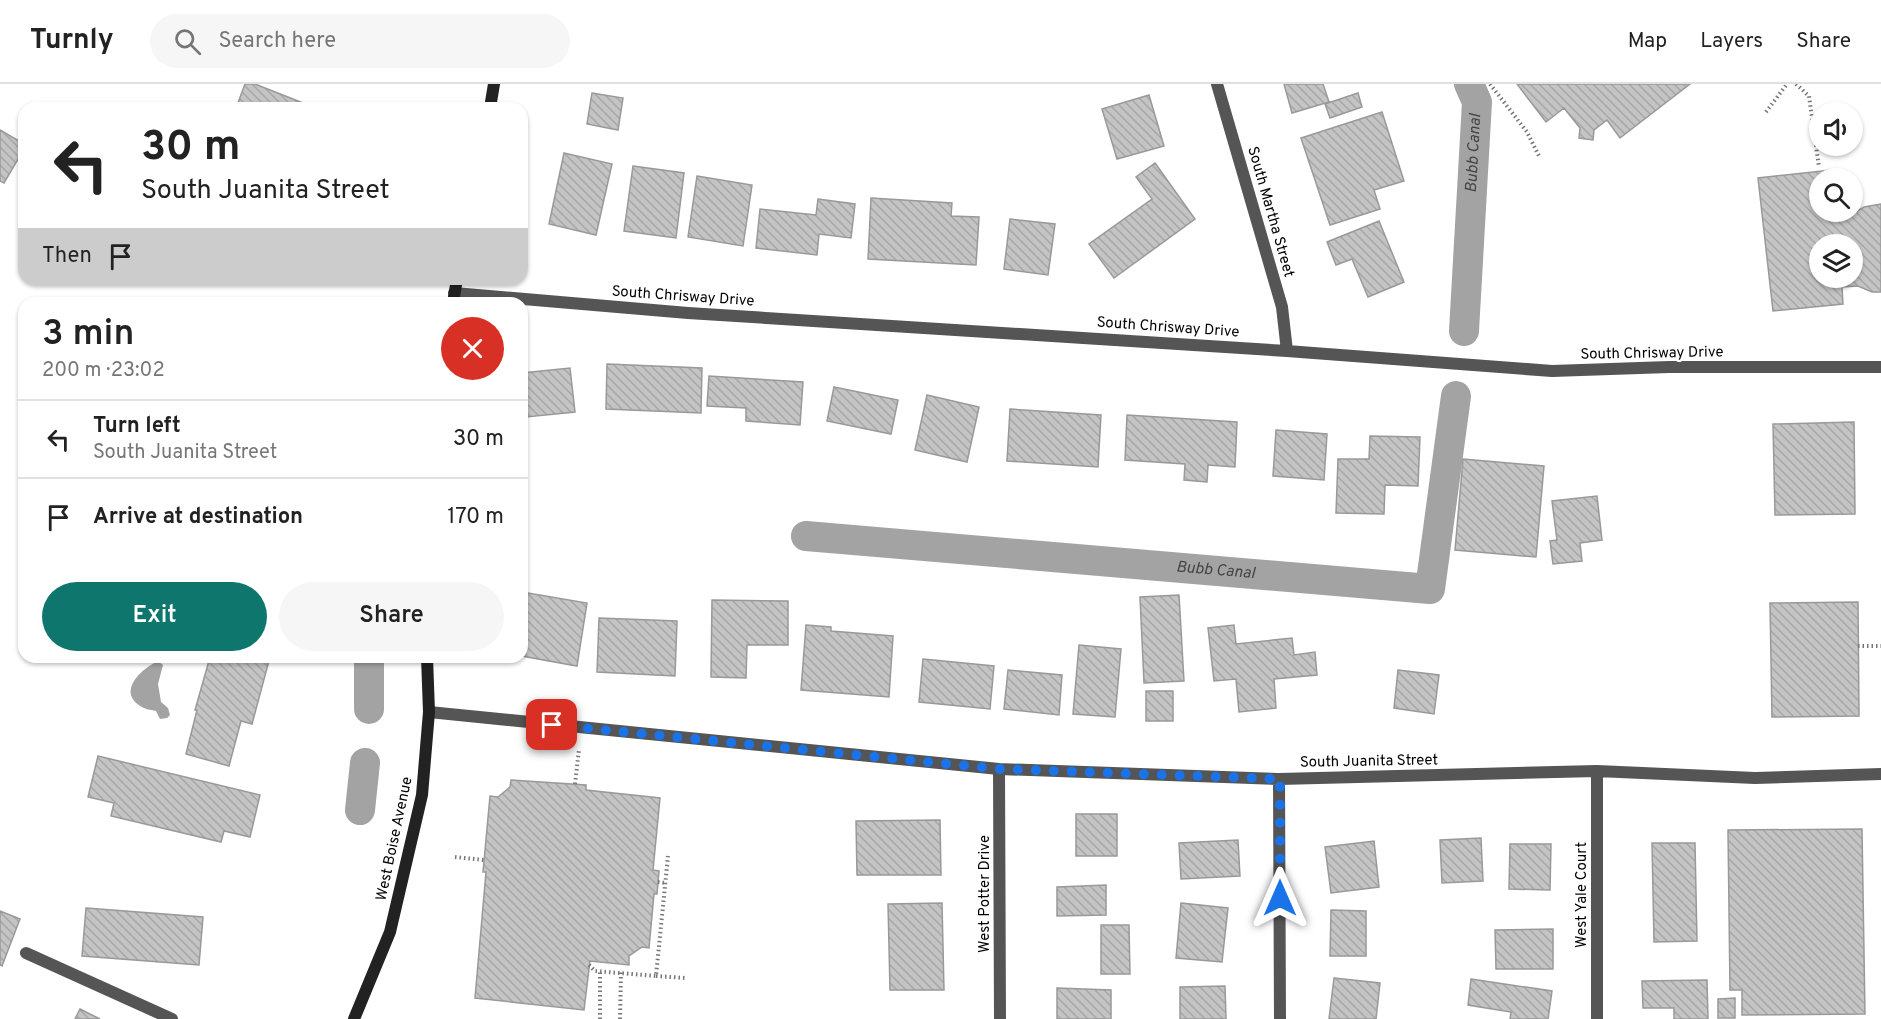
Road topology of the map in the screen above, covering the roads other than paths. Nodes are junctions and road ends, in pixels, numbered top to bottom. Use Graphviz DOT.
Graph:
graph roads {
  1 [pos="494,84"];
  2 [pos="1217,84"];
  3 [pos="491,102"];
  4 [pos="528,303"];
  5 [pos="1287,351"];
  6 [pos="1881,367"];
  7 [pos="427,663"];
  8 [pos="429,712"];
  9 [pos="999,769"];
  10 [pos="1597,771"];
  11 [pos="1881,774"];
  12 [pos="1280,779"];
  13 [pos="26,953"];
  14 [pos="172,1019"];
  15 [pos="354,1019"];
  16 [pos="1000,1019"];
  17 [pos="1280,1019"];
  18 [pos="1598,1019"];
  1 -- 3 [label="street"];
  2 -- 5 [label="street, South Martha Street"];
  4 -- 5 [label="street, South Chrisway Drive"];
  5 -- 6 [label="street, South Chrisway Drive"];
  7 -- 8 [label="street, West Boise Avenue"];
  8 -- 9 [label="street, South Juanita Street"];
  8 -- 15 [label="street, West Boise Avenue"];
  9 -- 12 [label="street, South Juanita Street"];
  9 -- 16 [label="street, West Potter Drive"];
  10 -- 11 [label="street, South Juanita Street"];
  10 -- 12 [label="street, South Juanita Street"];
  10 -- 18 [label="street, West Yale Court"];
  12 -- 17 [label="street"];
  13 -- 14 [label="street"];
}
